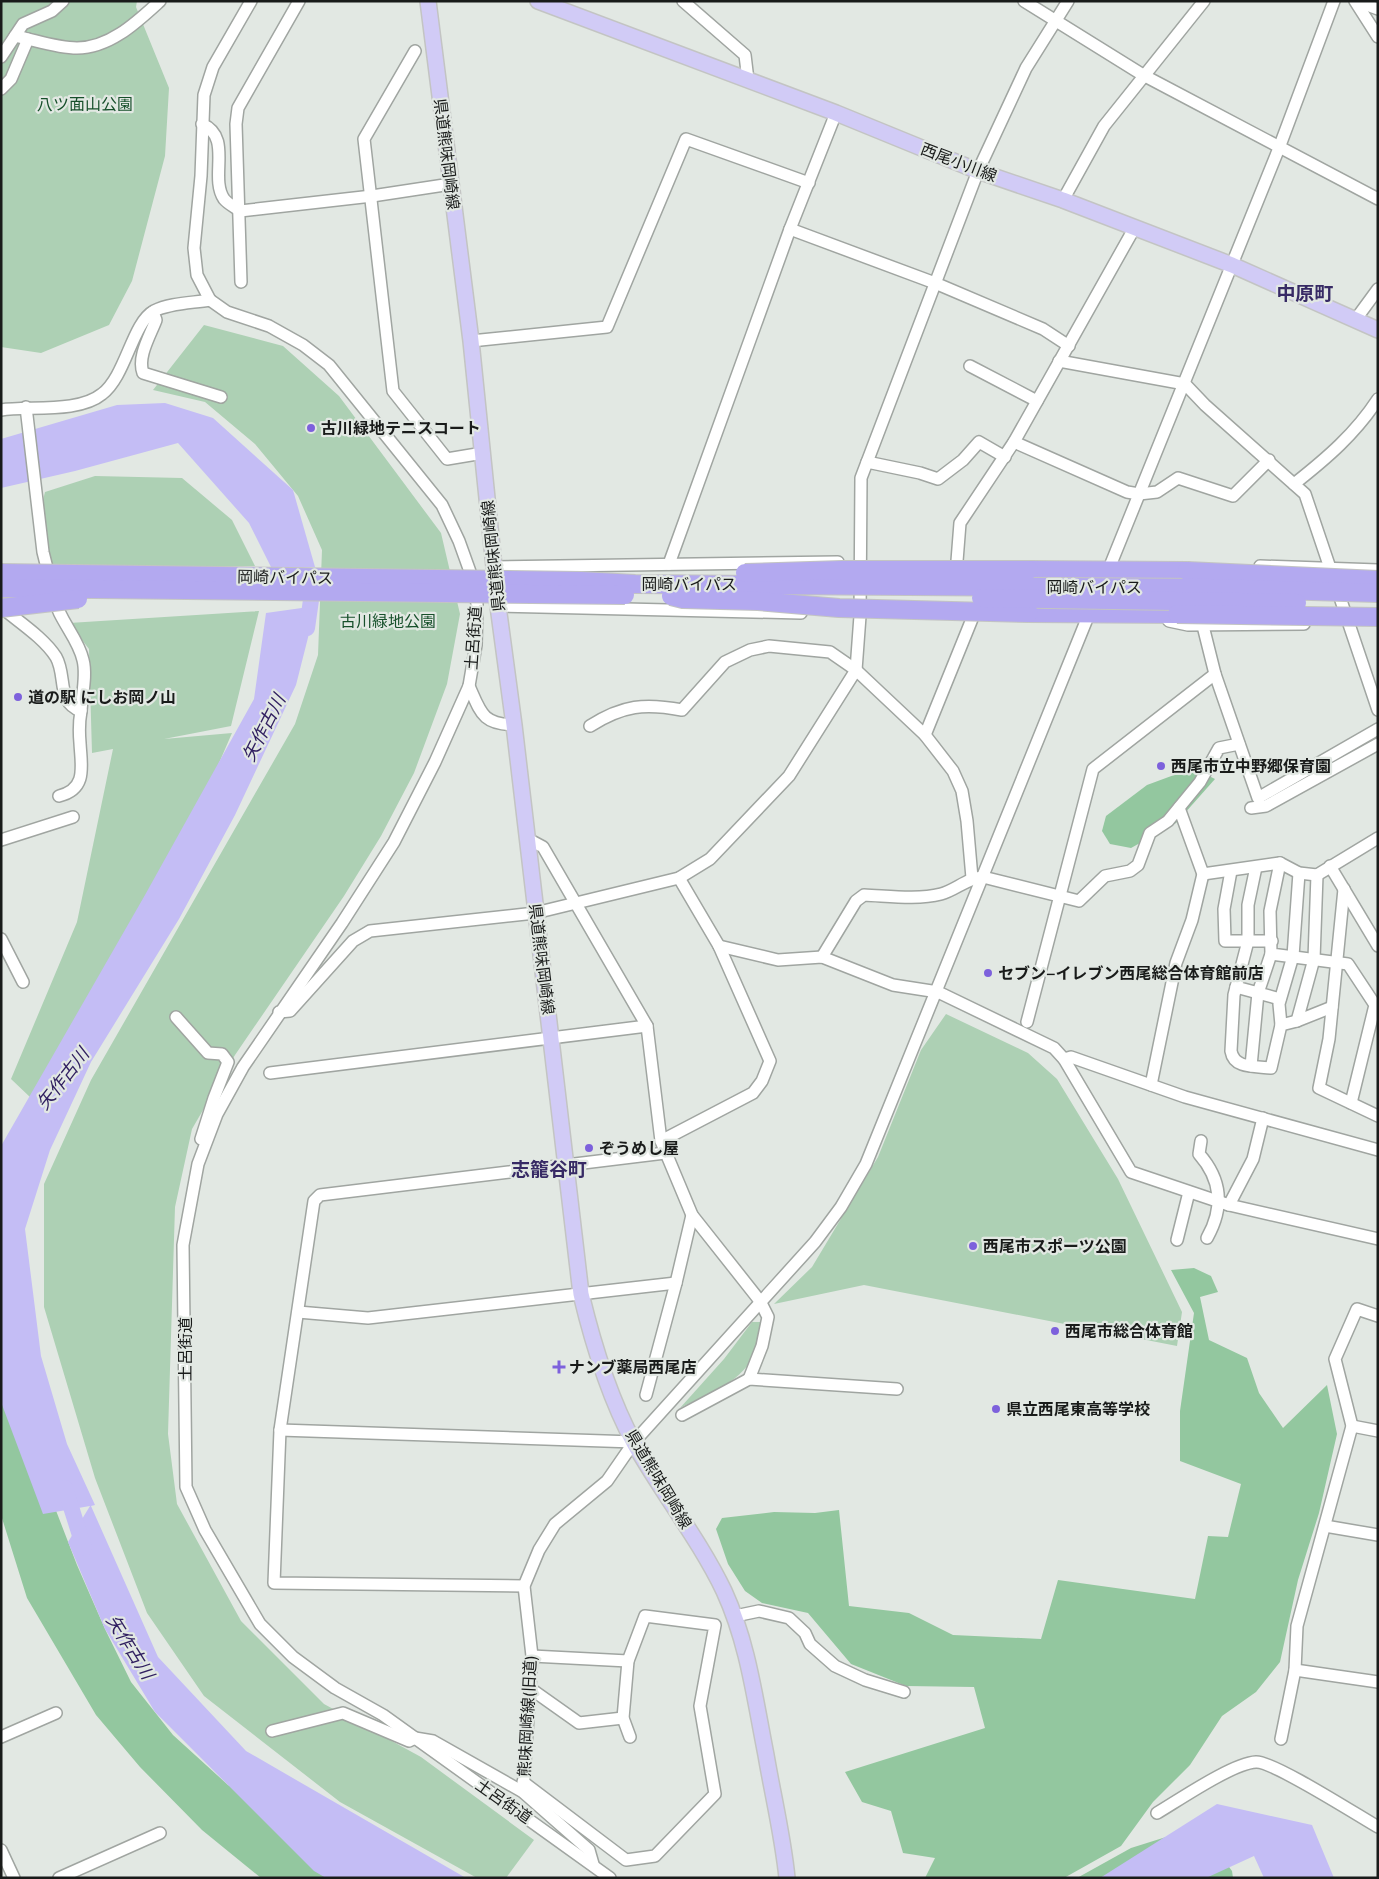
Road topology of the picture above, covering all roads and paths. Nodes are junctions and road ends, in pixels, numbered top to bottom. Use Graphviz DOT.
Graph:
graph roads {
  1 [pos="62,1"];
  2 [pos="160,1"];
  3 [pos="251,1"];
  4 [pos="299,1"];
  5 [pos="428,1"];
  6 [pos="538,1"];
  7 [pos="683,1"];
  8 [pos="1024,1"];
  9 [pos="1068,1"];
  10 [pos="1204,1"];
  11 [pos="1334,1"];
  12 [pos="1355,1"];
  13 [pos="1378,9"];
  14 [pos="1055,19"];
  15 [pos="15,36"];
  16 [pos="1378,37"];
  17 [pos="28,39"];
  18 [pos="415,51"];
  19 [pos="1,58"];
  20 [pos="1143,75"];
  21 [pos="748,80"];
  22 [pos="1,89"];
  23 [pos="836,113"];
  24 [pos="202,124"];
  25 [pos="1279,148"];
  26 [pos="978,171"];
  27 [pos="809,183"];
  28 [pos="450,184"];
  29 [pos="372,196"];
  30 [pos="1378,199"];
  31 [pos="1063,200"];
  32 [pos="240,211"];
  33 [pos="1135,228"];
  34 [pos="790,229"];
  35 [pos="1232,265"];
  36 [pos="197,276"];
  37 [pos="241,282"];
  38 [pos="935,283"];
  39 [pos="1378,289"];
  40 [pos="210,300"];
  41 [pos="189,303"];
  42 [pos="153,312"];
  43 [pos="1356,319"];
  44 [pos="1378,330"];
  45 [pos="471,341"];
  46 [pos="1069,346"];
  47 [pos="1059,360"];
  48 [pos="970,366"];
  49 [pos="1185,384"];
  50 [pos="221,397"];
  51 [pos="1378,399"];
  52 [pos="1037,401"];
  53 [pos="26,407"];
  54 [pos="1,410"];
  55 [pos="1014,442"];
  56 [pos="483,453"];
  57 [pos="1004,457"];
  58 [pos="1269,460"];
  59 [pos="867,462"];
  60 [pos="1294,484"];
  61 [pos="1140,494"];
  62 [pos="860,561"];
  63 [pos="957,561"];
  64 [pos="669,564"];
  65 [pos="495,567"];
  66 [pos="1329,568"];
  67 [pos="1378,570"];
  68 [pos="1035,571"];
  69 [pos="1108,571"];
  70 [pos="1142,571"];
  71 [pos="1,573"];
  72 [pos="1378,580"];
  73 [pos="635,584"];
  74 [pos="1,588"];
  75 [pos="232,590"];
  76 [pos="1378,593"];
  77 [pos="671,596"];
  78 [pos="1378,605"];
  79 [pos="498,606"];
  80 [pos="1,607"];
  81 [pos="1057,613"];
  82 [pos="1090,613"];
  83 [pos="1169,614"];
  84 [pos="860,616"];
  85 [pos="1378,617"];
  86 [pos="972,619"];
  87 [pos="1349,624"];
  88 [pos="1378,625"];
  89 [pos="1203,626"];
  90 [pos="856,670"];
  91 [pos="1215,674"];
  92 [pos="469,686"];
  93 [pos="1378,710"];
  94 [pos="81,711"];
  95 [pos="514,724"];
  96 [pos="590,726"];
  97 [pos="1378,728"];
  98 [pos="925,735"];
  99 [pos="1239,744"];
  100 [pos="1378,744"];
  101 [pos="59,796"];
  102 [pos="1178,808"];
  103 [pos="1252,808"];
  104 [pos="73,817"];
  105 [pos="528,838"];
  106 [pos="1378,838"];
  107 [pos="1,840"];
  108 [pos="1280,864"];
  109 [pos="1330,866"];
  110 [pos="1256,867"];
  111 [pos="1231,870"];
  112 [pos="1299,873"];
  113 [pos="1203,874"];
  114 [pos="1317,874"];
  115 [pos="978,877"];
  116 [pos="679,878"];
  117 [pos="1344,889"];
  118 [pos="1060,896"];
  119 [pos="575,905"];
  120 [pos="535,913"];
  121 [pos="1,939"];
  122 [pos="1248,941"];
  123 [pos="1272,941"];
  124 [pos="719,946"];
  125 [pos="1378,946"];
  126 [pos="1271,954"];
  127 [pos="1293,956"];
  128 [pos="822,957"];
  129 [pos="1314,959"];
  130 [pos="1337,962"];
  131 [pos="23,982"];
  132 [pos="1236,986"];
  133 [pos="938,992"];
  134 [pos="1258,993"];
  135 [pos="1280,999"];
  136 [pos="1332,1007"];
  137 [pos="279,1012"];
  138 [pos="176,1017"];
  139 [pos="1297,1021"];
  140 [pos="1027,1022"];
  141 [pos="1280,1025"];
  142 [pos="646,1026"];
  143 [pos="552,1038"];
  144 [pos="1064,1059"];
  145 [pos="1251,1066"];
  146 [pos="270,1073"];
  147 [pos="1151,1085"];
  148 [pos="1351,1103"];
  149 [pos="1378,1116"];
  150 [pos="1263,1118"];
  151 [pos="1201,1142"];
  152 [pos="206,1143"];
  153 [pos="663,1147"];
  154 [pos="1378,1150"];
  155 [pos="566,1165"];
  156 [pos="1189,1192"];
  157 [pos="1224,1203"];
  158 [pos="692,1214"];
  159 [pos="1207,1238"];
  160 [pos="1377,1238"];
  161 [pos="1177,1240"];
  162 [pos="676,1283"];
  163 [pos="581,1294"];
  164 [pos="760,1302"];
  165 [pos="298,1312"];
  166 [pos="1378,1316"];
  167 [pos="749,1379"];
  168 [pos="897,1389"];
  169 [pos="646,1395"];
  170 [pos="682,1415"];
  171 [pos="1352,1426"];
  172 [pos="280,1430"];
  173 [pos="1378,1431"];
  174 [pos="634,1442"];
  175 [pos="1325,1526"];
  176 [pos="1378,1535"];
  177 [pos="524,1586"];
  178 [pos="734,1616"];
  179 [pos="532,1656"];
  180 [pos="628,1661"];
  181 [pos="1296,1670"];
  182 [pos="1378,1682"];
  183 [pos="531,1689"];
  184 [pos="904,1692"];
  185 [pos="56,1713"];
  186 [pos="623,1718"];
  187 [pos="272,1731"];
  188 [pos="1,1737"];
  189 [pos="630,1737"];
  190 [pos="414,1738"];
  191 [pos="1281,1739"];
  192 [pos="523,1787"];
  193 [pos="1157,1813"];
  194 [pos="1378,1827"];
  195 [pos="160,1833"];
  196 [pos="1,1850"];
  197 [pos="593,1864"];
  198 [pos="14,1878"];
  199 [pos="59,1878"];
  200 [pos="610,1878"];
  201 [pos="787,1878"];
  1 -- 15 [label="street"];
  2 -- 17 [label="street"];
  3 -- 24 [label="street"];
  4 -- 32 [label="street"];
  5 -- 28 [label="main road, 県道熊味岡崎線"];
  6 -- 21 [label="main road, 西尾小川線"];
  7 -- 21 [label="street"];
  8 -- 14 [label="street"];
  9 -- 14 [label="street"];
  10 -- 20 [label="street"];
  11 -- 25 [label="street, 熊味岡崎線(旧道)"];
  12 -- 13 [label="street"];
  12 -- 16 [label="street"];
  14 -- 20 [label="street"];
  14 -- 26 [label="street"];
  15 -- 17 [label="street"];
  15 -- 19 [label="street"];
  17 -- 22 [label="street"];
  18 -- 29 [label="street"];
  20 -- 25 [label="street"];
  20 -- 31 [label="street"];
  21 -- 23 [label="main road, 西尾小川線"];
  23 -- 26 [label="main road, 西尾小川線"];
  23 -- 27 [label="street"];
  24 -- 32 [label="street"];
  24 -- 36 [label="street"];
  25 -- 30 [label="street"];
  25 -- 35 [label="street, 熊味岡崎線(旧道)"];
  26 -- 31 [label="main road, 西尾小川線"];
  26 -- 38 [label="street"];
  27 -- 34 [label="street"];
  27 -- 45 [label="street"];
  28 -- 29 [label="street"];
  28 -- 45 [label="main road, 県道熊味岡崎線"];
  29 -- 32 [label="street"];
  29 -- 56 [label="street"];
  31 -- 33 [label="main road, 西尾小川線"];
  32 -- 37 [label="street"];
  33 -- 35 [label="main road, 西尾小川線"];
  33 -- 46 [label="street"];
  34 -- 38 [label="street"];
  34 -- 64 [label="street"];
  35 -- 43 [label="main road, 西尾小川線"];
  35 -- 49 [label="street, 熊味岡崎線(旧道)"];
  36 -- 40 [label="street"];
  36 -- 41 [label="street"];
  38 -- 46 [label="street"];
  38 -- 59 [label="street"];
  39 -- 43 [label="street"];
  40 -- 41 [label="street"];
  40 -- 92 [label="street, 土呂街道"];
  41 -- 42 [label="street"];
  42 -- 50 [label="street"];
  42 -- 53 [label="street"];
  43 -- 44 [label="main road, 西尾小川線"];
  45 -- 56 [label="main road, 県道熊味岡崎線"];
  46 -- 47 [label="street"];
  47 -- 49 [label="street"];
  47 -- 52 [label="street"];
  48 -- 52 [label="street"];
  49 -- 58 [label="street"];
  49 -- 61 [label="street, 熊味岡崎線(旧道)"];
  51 -- 60 [label="street"];
  52 -- 55 [label="street"];
  53 -- 54 [label="street"];
  53 -- 94 [label="street"];
  55 -- 57 [label="street"];
  55 -- 61 [label="street"];
  56 -- 65 [label="main road, 県道熊味岡崎線"];
  57 -- 59 [label="street"];
  57 -- 63 [label="street"];
  58 -- 60 [label="street"];
  58 -- 61 [label="street"];
  59 -- 62 [label="street"];
  60 -- 66 [label="street"];
  61 -- 69 [label="street, 熊味岡崎線(旧道)"];
  62 -- 63 [label="street"];
  62 -- 64 [label="street"];
  62 -- 84 [label="street"];
  63 -- 68 [label="street"];
  64 -- 65 [label="street"];
  65 -- 79 [label="main road, 県道熊味岡崎線"];
  66 -- 67 [label="street"];
  66 -- 70 [label="street"];
  66 -- 87 [label="street"];
  68 -- 69 [label="highway"];
  68 -- 73 [label="highway, bridge"];
  69 -- 70 [label="highway"];
  69 -- 82 [label="street, 熊味岡崎線(旧道)"];
  70 -- 72 [label="highway, bridge"];
  71 -- 73 [label="highway, 岡崎バイパス, bridge"];
  73 -- 76 [label="highway, 岡崎バイパス, bridge"];
  74 -- 75 [label="highway, 岡崎バイパス, bridge"];
  75 -- 77 [label="highway, 岡崎バイパス, bridge"];
  75 -- 80 [label="highway, bridge"];
  77 -- 78 [label="highway, 岡崎バイパス, bridge"];
  77 -- 81 [label="highway, bridge"];
  79 -- 84 [label="street"];
  79 -- 95 [label="main road, 県道熊味岡崎線"];
  80 -- 94 [label="street"];
  81 -- 82 [label="highway"];
  81 -- 86 [label="street"];
  82 -- 83 [label="highway"];
  82 -- 115 [label="street, 熊味岡崎線(旧道)"];
  83 -- 85 [label="highway, bridge"];
  83 -- 89 [label="street"];
  84 -- 86 [label="street"];
  84 -- 90 [label="street"];
  86 -- 98 [label="street"];
  87 -- 88 [label="street"];
  87 -- 89 [label="street"];
  87 -- 93 [label="street"];
  89 -- 91 [label="street"];
  90 -- 96 [label="street"];
  90 -- 98 [label="street"];
  90 -- 116 [label="street"];
  91 -- 99 [label="street"];
  91 -- 118 [label="street"];
  92 -- 95 [label="street"];
  92 -- 137 [label="street, 土呂街道"];
  94 -- 101 [label="street"];
  95 -- 105 [label="main road, 県道熊味岡崎線"];
  97 -- 99 [label="street"];
  98 -- 115 [label="street"];
  99 -- 102 [label="street"];
  100 -- 103 [label="street"];
  102 -- 113 [label="street"];
  102 -- 118 [label="street"];
  104 -- 107 [label="street"];
  105 -- 119 [label="street"];
  105 -- 120 [label="main road, 県道熊味岡崎線"];
  106 -- 109 [label="street"];
  108 -- 110 [label="street"];
  108 -- 112 [label="street"];
  108 -- 123 [label="street"];
  109 -- 114 [label="street"];
  109 -- 117 [label="street"];
  110 -- 111 [label="street"];
  110 -- 122 [label="street"];
  111 -- 113 [label="street"];
  111 -- 122 [label="street"];
  112 -- 114 [label="street"];
  112 -- 127 [label="street"];
  113 -- 147 [label="street"];
  114 -- 129 [label="street"];
  115 -- 118 [label="street"];
  115 -- 128 [label="street"];
  115 -- 133 [label="street, 熊味岡崎線(旧道)"];
  116 -- 119 [label="street"];
  116 -- 124 [label="street"];
  117 -- 125 [label="street"];
  117 -- 130 [label="street"];
  118 -- 140 [label="street"];
  119 -- 120 [label="street"];
  119 -- 142 [label="street"];
  120 -- 137 [label="street"];
  120 -- 143 [label="main road, 県道熊味岡崎線"];
  121 -- 131 [label="street"];
  122 -- 123 [label="street"];
  122 -- 132 [label="street"];
  123 -- 126 [label="street"];
  124 -- 128 [label="street"];
  124 -- 153 [label="street"];
  126 -- 127 [label="street"];
  126 -- 134 [label="street"];
  127 -- 129 [label="street"];
  127 -- 135 [label="street"];
  128 -- 133 [label="street"];
  129 -- 130 [label="street"];
  129 -- 139 [label="street"];
  130 -- 136 [label="street"];
  130 -- 148 [label="street"];
  132 -- 134 [label="street"];
  132 -- 145 [label="street"];
  133 -- 144 [label="street"];
  133 -- 164 [label="street, 熊味岡崎線(旧道)"];
  134 -- 135 [label="street"];
  134 -- 145 [label="street"];
  135 -- 141 [label="street"];
  136 -- 139 [label="street"];
  136 -- 148 [label="street"];
  137 -- 152 [label="street, 土呂街道"];
  138 -- 152 [label="street"];
  139 -- 141 [label="street"];
  141 -- 145 [label="street"];
  142 -- 143 [label="street"];
  142 -- 153 [label="street"];
  143 -- 146 [label="street"];
  143 -- 155 [label="main road, 県道熊味岡崎線"];
  144 -- 147 [label="street"];
  144 -- 156 [label="street"];
  147 -- 150 [label="street"];
  148 -- 149 [label="street"];
  150 -- 154 [label="street"];
  150 -- 157 [label="street"];
  151 -- 157 [label="street"];
  152 -- 190 [label="street, 土呂街道"];
  153 -- 155 [label="street"];
  153 -- 158 [label="street"];
  155 -- 163 [label="main road, 県道熊味岡崎線"];
  155 -- 165 [label="street"];
  156 -- 157 [label="street"];
  156 -- 161 [label="street"];
  157 -- 159 [label="street"];
  157 -- 160 [label="street"];
  158 -- 162 [label="street"];
  158 -- 164 [label="street"];
  162 -- 163 [label="street"];
  162 -- 169 [label="street"];
  163 -- 165 [label="street"];
  163 -- 174 [label="main road, 県道熊味岡崎線"];
  164 -- 167 [label="street"];
  164 -- 174 [label="street, 熊味岡崎線(旧道)"];
  165 -- 172 [label="street"];
  166 -- 171 [label="street"];
  167 -- 168 [label="street"];
  167 -- 170 [label="street"];
  171 -- 173 [label="street"];
  171 -- 175 [label="street"];
  172 -- 174 [label="street"];
  172 -- 177 [label="street"];
  174 -- 177 [label="street, 熊味岡崎線(旧道)"];
  174 -- 178 [label="main road, 県道熊味岡崎線"];
  175 -- 176 [label="street"];
  175 -- 181 [label="street"];
  177 -- 179 [label="street, 熊味岡崎線(旧道)"];
  178 -- 184 [label="street"];
  178 -- 201 [label="main road, 県道熊味岡崎線"];
  179 -- 180 [label="street"];
  179 -- 183 [label="street, 熊味岡崎線(旧道)"];
  180 -- 186 [label="street"];
  180 -- 192 [label="street"];
  181 -- 182 [label="street"];
  181 -- 191 [label="street"];
  183 -- 186 [label="street"];
  183 -- 192 [label="street, 熊味岡崎線(旧道)"];
  185 -- 188 [label="street"];
  186 -- 189 [label="street"];
  187 -- 190 [label="street"];
  190 -- 192 [label="street"];
  190 -- 197 [label="street, 土呂街道"];
  192 -- 197 [label="street"];
  193 -- 194 [label="street"];
  195 -- 199 [label="street"];
  196 -- 198 [label="street"];
  197 -- 200 [label="street, 土呂街道"];
}
